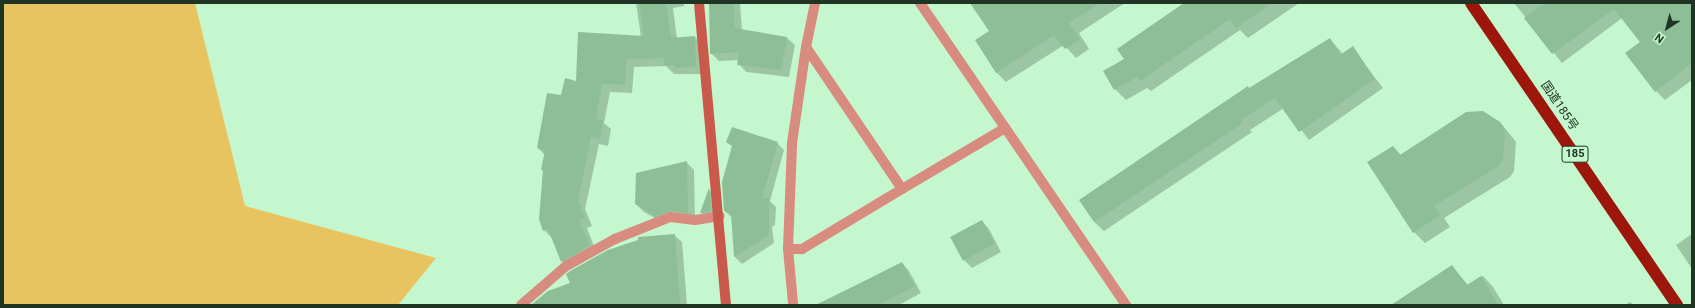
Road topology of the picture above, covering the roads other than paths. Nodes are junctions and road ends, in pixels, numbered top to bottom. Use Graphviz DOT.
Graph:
graph roads {
  1 [pos="699,3"];
  2 [pos="815,3"];
  3 [pos="920,3"];
  4 [pos="1471,3"];
  5 [pos="806,47"];
  6 [pos="1005,128"];
  7 [pos="902,189"];
  8 [pos="720,216"];
  9 [pos="788,248"];
  10 [pos="793,303"];
  11 [pos="521,305"];
  12 [pos="726,305"];
  13 [pos="1126,305"];
  14 [pos="1677,305"];
  1 -- 8 [label="street"];
  2 -- 5 [label="street"];
  3 -- 6 [label="street"];
  4 -- 14 [label="highway, 国道185号 / 185"];
  5 -- 7 [label="street"];
  5 -- 9 [label="street"];
  6 -- 7 [label="street"];
  6 -- 13 [label="street"];
  7 -- 9 [label="street"];
  8 -- 11 [label="street"];
  8 -- 12 [label="street"];
  9 -- 10 [label="street"];
}
